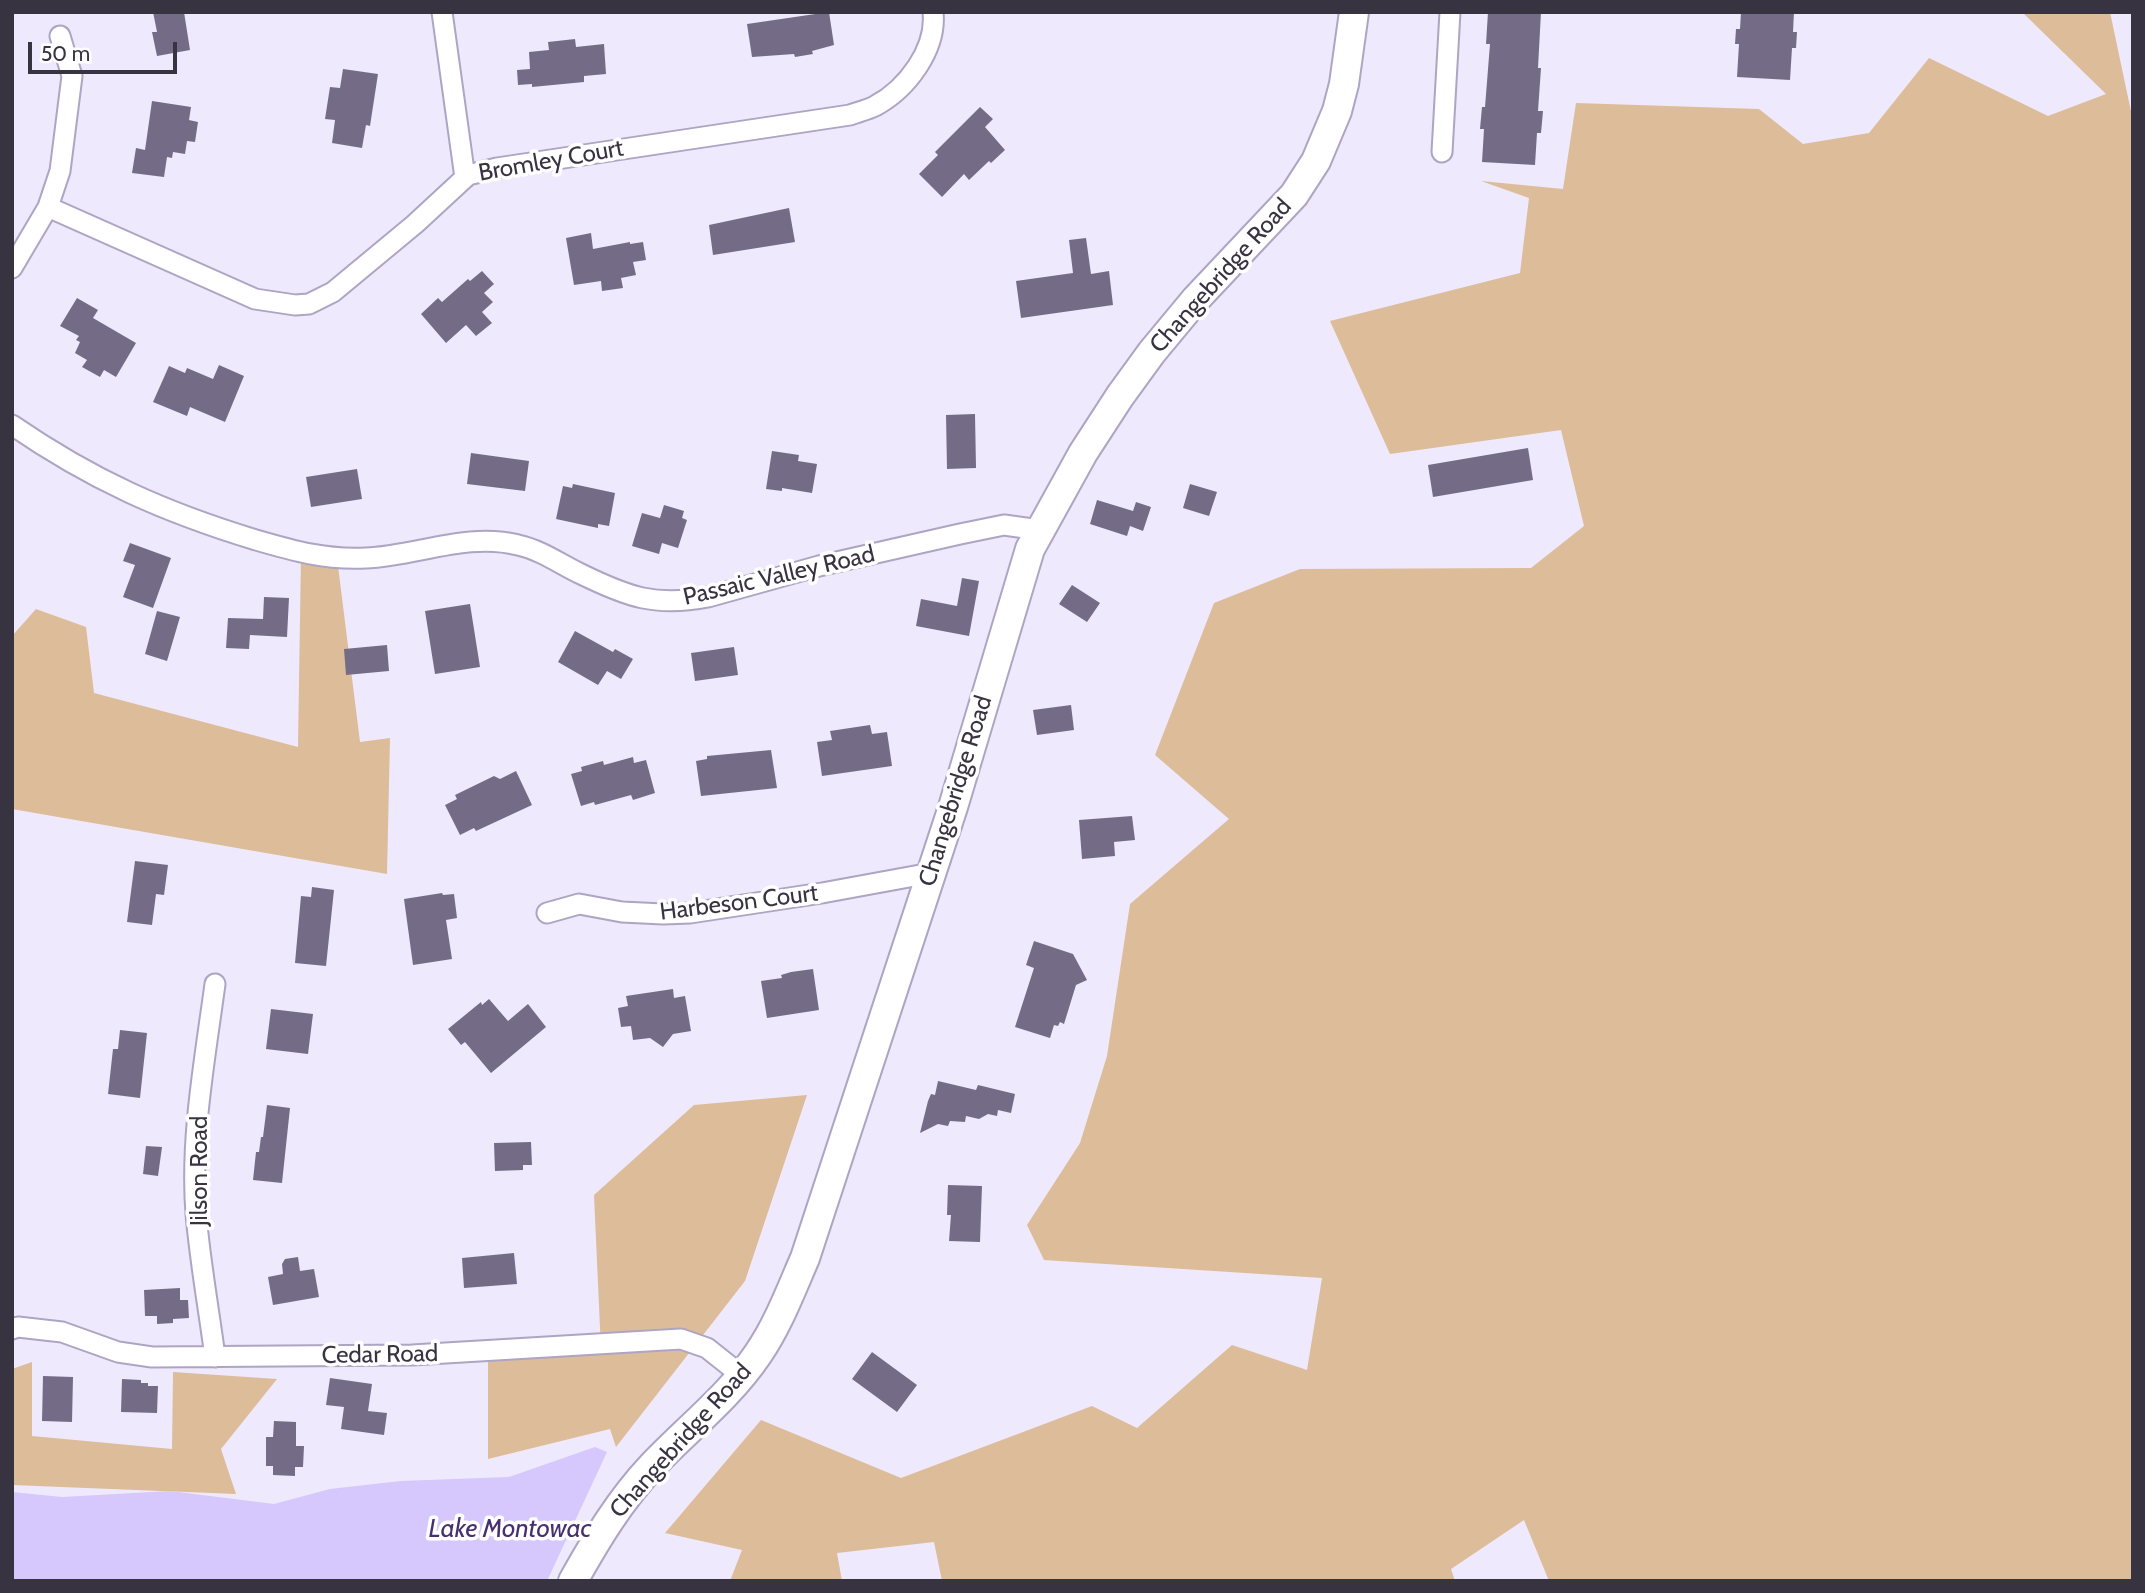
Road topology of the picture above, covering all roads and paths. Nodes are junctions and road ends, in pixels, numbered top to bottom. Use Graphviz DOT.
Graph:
graph roads {
  1 [pos="442,12"];
  2 [pos="933,12"];
  3 [pos="1354,12"];
  4 [pos="1450,12"];
  5 [pos="60,36"];
  6 [pos="1442,152"];
  7 [pos="465,178"];
  8 [pos="48,208"];
  9 [pos="12,268"];
  10 [pos="12,425"];
  11 [pos="1040,530"];
  12 [pos="931,873"];
  13 [pos="547,914"];
  14 [pos="215,984"];
  15 [pos="12,1329"];
  16 [pos="215,1357"];
  17 [pos="741,1375"];
  18 [pos="573,1581"];
  1 -- 7 [label="street"];
  2 -- 7 [label="street, Bromley Court"];
  3 -- 11 [label="main road, Changebridge Road"];
  4 -- 6 [label="street"];
  5 -- 8 [label="street"];
  7 -- 8 [label="street, Bromley Court"];
  8 -- 9 [label="street"];
  10 -- 11 [label="street, Passaic Valley Road"];
  11 -- 12 [label="main road, Changebridge Road"];
  12 -- 13 [label="street, Harbeson Court"];
  12 -- 17 [label="main road, Changebridge Road"];
  14 -- 16 [label="street, Jilson Road"];
  15 -- 16 [label="street, Cedar Road"];
  16 -- 17 [label="street, Cedar Road"];
  17 -- 18 [label="main road, Changebridge Road"];
}
